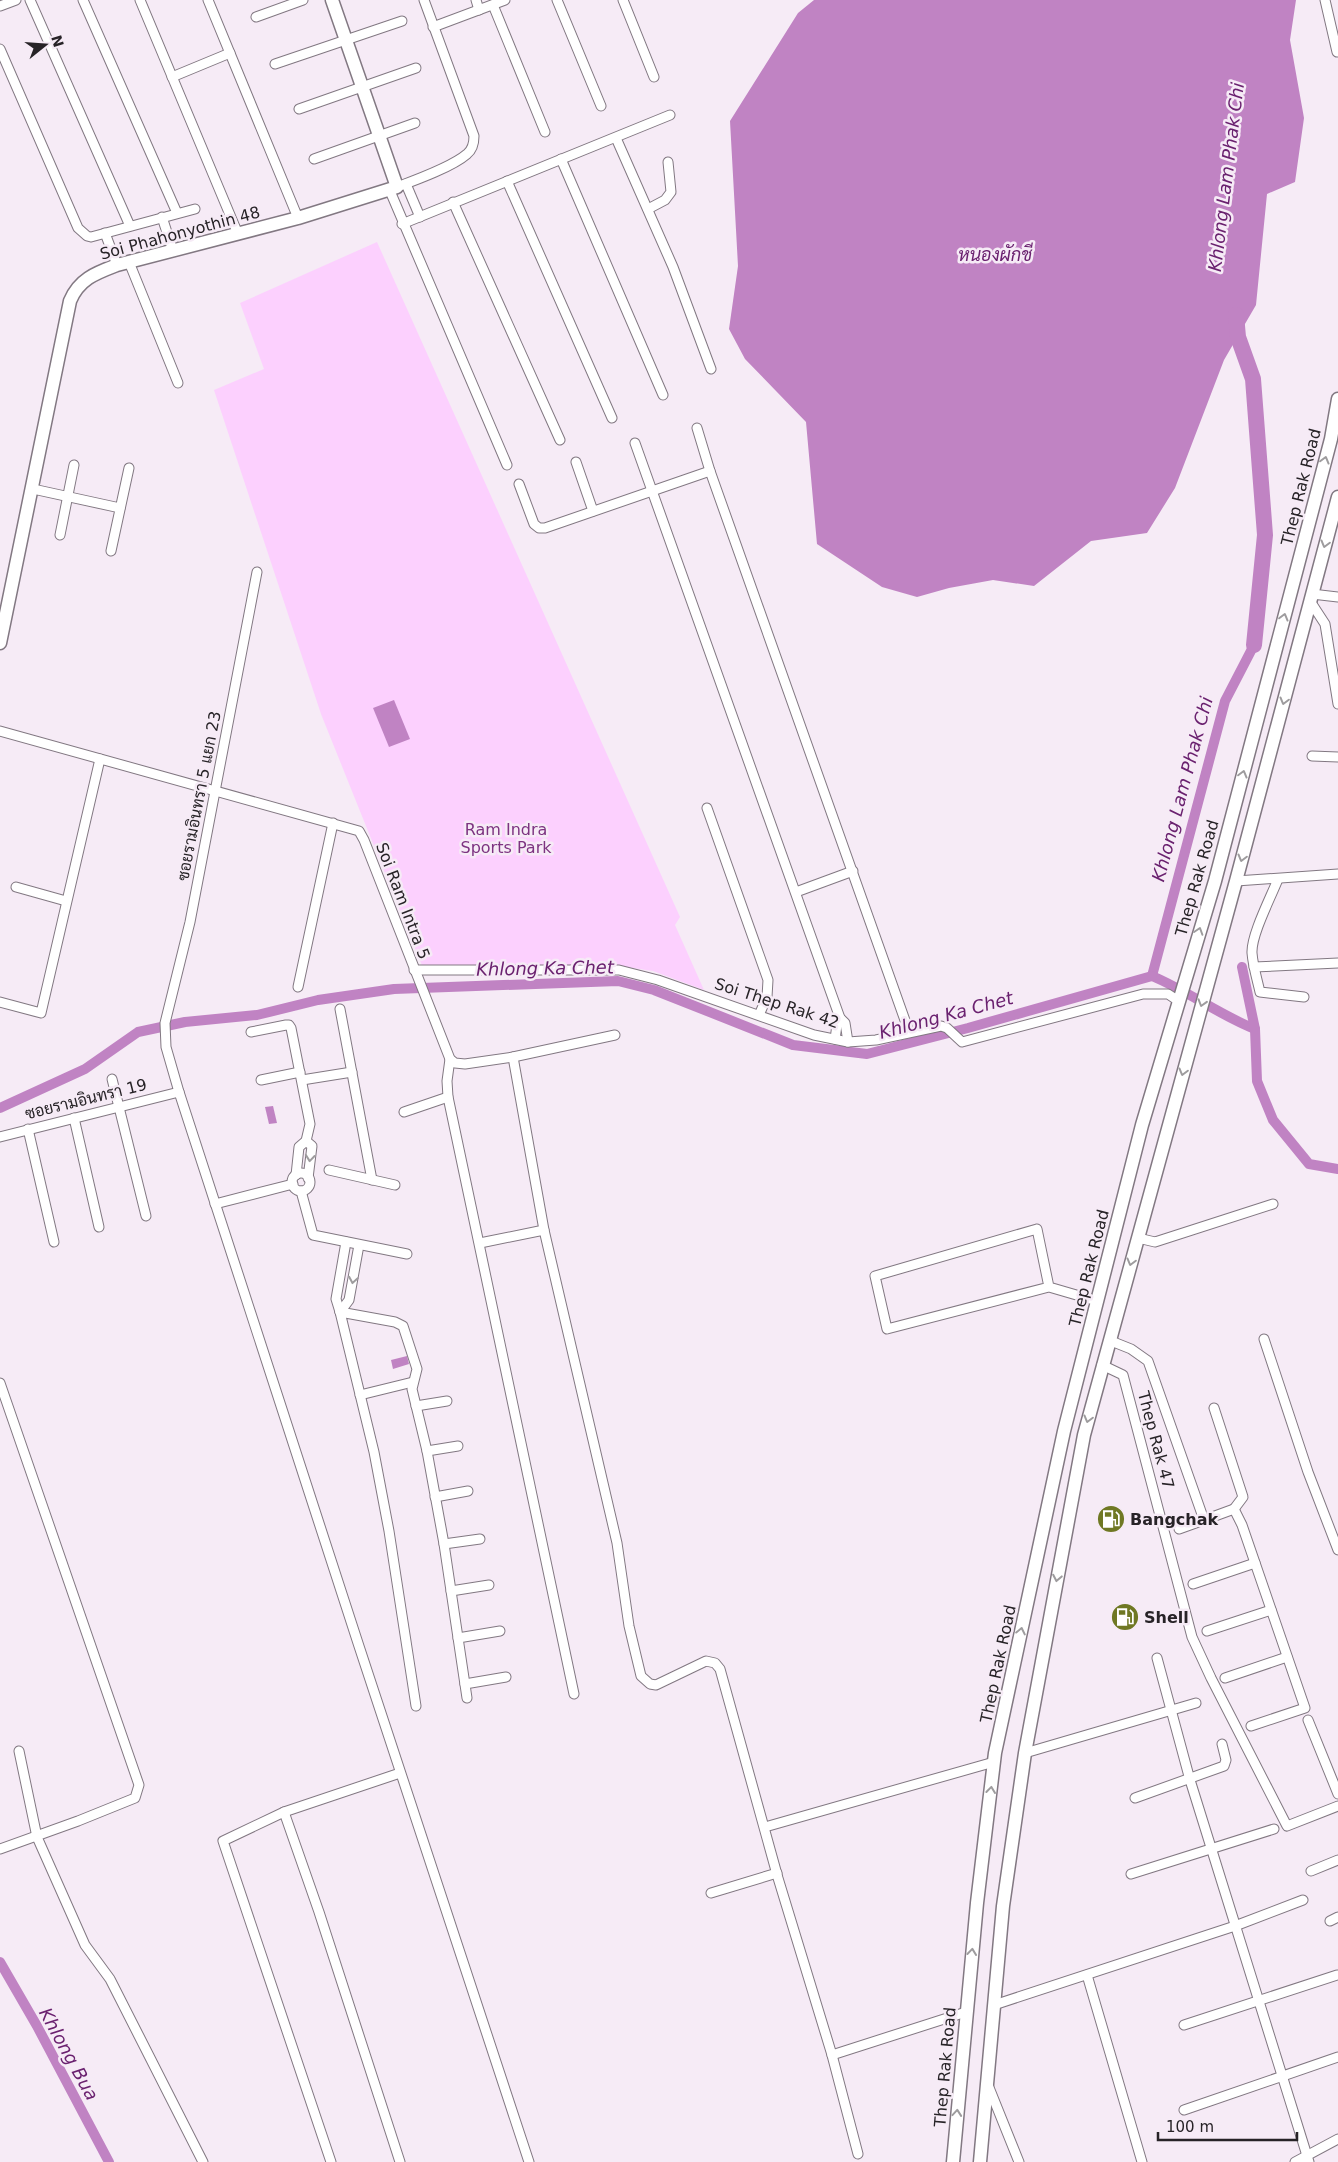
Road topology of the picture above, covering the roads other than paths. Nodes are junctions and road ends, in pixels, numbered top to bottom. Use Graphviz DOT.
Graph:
graph roads {
  1 [pos="16,0"];
  2 [pos="30,0"];
  3 [pos="83,0"];
  4 [pos="140,0"];
  5 [pos="208,0"];
  6 [pos="303,0"];
  7 [pos="332,0"];
  8 [pos="424,0"];
  9 [pos="476,0"];
  10 [pos="505,0"];
  11 [pos="557,0"];
  12 [pos="1325,0"];
  13 [pos="624,1"];
  14 [pos="493,5"];
  15 [pos="0,6"];
  16 [pos="479,10"];
  17 [pos="256,17"];
  18 [pos="402,21"];
  19 [pos="433,27"];
  20 [pos="346,40"];
  21 [pos="0,49"];
  22 [pos="1337,52"];
  23 [pos="230,53"];
  24 [pos="275,64"];
  25 [pos="416,68"];
  26 [pos="172,77"];
  27 [pos="654,77"];
  28 [pos="362,88"];
  29 [pos="601,106"];
  30 [pos="299,109"];
  31 [pos="670,115"];
  32 [pos="415,124"];
  33 [pos="545,132"];
  34 [pos="379,137"];
  35 [pos="616,138"];
  36 [pos="314,159"];
  37 [pos="561,159"];
  38 [pos="668,162"];
  39 [pos="507,181"];
  40 [pos="398,187"];
  41 [pos="454,202"];
  42 [pos="195,209"];
  43 [pos="648,209"];
  44 [pos="177,213"];
  45 [pos="162,217"];
  46 [pos="420,217"];
  47 [pos="298,218"];
  48 [pos="402,224"];
  49 [pos="130,226"];
  50 [pos="105,233"];
  51 [pos="238,234"];
  52 [pos="173,251"];
  53 [pos="123,264"];
  54 [pos="711,369"];
  55 [pos="178,383"];
  56 [pos="663,395"];
  57 [pos="1338,399"];
  58 [pos="612,418"];
  59 [pos="697,428"];
  60 [pos="560,440"];
  61 [pos="635,443"];
  62 [pos="576,462"];
  63 [pos="74,465"];
  64 [pos="507,465"];
  65 [pos="129,468"];
  66 [pos="710,471"];
  67 [pos="519,484"];
  68 [pos="33,489"];
  69 [pos="651,491"];
  70 [pos="68,497"];
  71 [pos="1338,497"];
  72 [pos="120,508"];
  73 [pos="592,511"];
  74 [pos="60,536"];
  75 [pos="112,551"];
  76 [pos="256,572"];
  77 [pos="1338,597"];
  78 [pos="1311,598"];
  79 [pos="0,643"];
  80 [pos="1338,704"];
  81 [pos="0,731"];
  82 [pos="1312,756"];
  83 [pos="1338,757"];
  84 [pos="100,760"];
  85 [pos="215,791"];
  86 [pos="707,808"];
  87 [pos="333,823"];
  88 [pos="853,871"];
  89 [pos="1338,874"];
  90 [pos="1278,879"];
  91 [pos="1236,881"];
  92 [pos="16,888"];
  93 [pos="796,892"];
  94 [pos="66,901"];
  95 [pos="1338,963"];
  96 [pos="1254,967"];
  97 [pos="414,970"];
  98 [pos="298,987"];
  99 [pos="1178,997"];
  100 [pos="1304,997"];
  101 [pos="0,1002"];
  102 [pos="340,1009"];
  103 [pos="759,1015"];
  104 [pos="840,1018"];
  105 [pos="907,1026"];
  106 [pos="250,1032"];
  107 [pos="615,1035"];
  108 [pos="835,1039"];
  109 [pos="848,1042"];
  110 [pos="513,1057"];
  111 [pos="450,1059"];
  112 [pos="352,1072"];
  113 [pos="301,1076"];
  114 [pos="112,1079"];
  115 [pos="261,1080"];
  116 [pos="179,1092"];
  117 [pos="448,1096"];
  118 [pos="118,1107"];
  119 [pos="404,1112"];
  120 [pos="74,1118"];
  121 [pos="28,1129"];
  122 [pos="0,1136"];
  123 [pos="306,1141"];
  124 [pos="329,1170"];
  125 [pos="296,1175"];
  126 [pos="308,1178"];
  127 [pos="372,1180"];
  128 [pos="293,1184"];
  129 [pos="395,1185"];
  130 [pos="301,1191"];
  131 [pos="215,1204"];
  132 [pos="1273,1204"];
  133 [pos="146,1216"];
  134 [pos="99,1227"];
  135 [pos="544,1230"];
  136 [pos="1138,1238"];
  137 [pos="54,1242"];
  138 [pos="346,1242"];
  139 [pos="480,1243"];
  140 [pos="359,1245"];
  141 [pos="407,1254"];
  142 [pos="1049,1287"];
  143 [pos="1097,1301"];
  144 [pos="340,1312"];
  145 [pos="1264,1339"];
  146 [pos="1110,1341"];
  147 [pos="1102,1365"];
  148 [pos="413,1382"];
  149 [pos="0,1383"];
  150 [pos="360,1395"];
  151 [pos="447,1401"];
  152 [pos="416,1406"];
  153 [pos="1214,1408"];
  154 [pos="458,1446"];
  155 [pos="427,1451"];
  156 [pos="468,1492"];
  157 [pos="435,1497"];
  158 [pos="1234,1509"];
  159 [pos="1204,1520"];
  160 [pos="1179,1530"];
  161 [pos="480,1538"];
  162 [pos="444,1544"];
  163 [pos="1338,1550"];
  164 [pos="1255,1563"];
  165 [pos="1193,1584"];
  166 [pos="490,1585"];
  167 [pos="451,1591"];
  168 [pos="1271,1610"];
  169 [pos="500,1631"];
  170 [pos="1206,1631"];
  171 [pos="458,1638"];
  172 [pos="1287,1657"];
  173 [pos="1157,1658"];
  174 [pos="506,1677"];
  175 [pos="1225,1678"];
  176 [pos="465,1684"];
  177 [pos="574,1694"];
  178 [pos="467,1698"];
  179 [pos="1196,1704"];
  180 [pos="416,1706"];
  181 [pos="1172,1711"];
  182 [pos="1308,1720"];
  183 [pos="1252,1726"];
  184 [pos="1222,1744"];
  185 [pos="19,1751"];
  186 [pos="1025,1753"];
  187 [pos="994,1762"];
  188 [pos="400,1773"];
  189 [pos="1190,1780"];
  190 [pos="1338,1794"];
  191 [pos="1135,1798"];
  192 [pos="1338,1806"];
  193 [pos="284,1812"];
  194 [pos="765,1828"];
  195 [pos="1274,1830"];
  196 [pos="37,1836"];
  197 [pos="0,1849"];
  198 [pos="1212,1849"];
  199 [pos="1338,1860"];
  200 [pos="1311,1871"];
  201 [pos="776,1873"];
  202 [pos="1131,1874"];
  203 [pos="711,1893"];
  204 [pos="1303,1900"];
  205 [pos="1235,1926"];
  206 [pos="1087,1975"];
  207 [pos="1337,1975"];
  208 [pos="1258,2001"];
  209 [pos="994,2005"];
  210 [pos="966,2012"];
  211 [pos="1184,2025"];
  212 [pos="832,2056"];
  213 [pos="1338,2056"];
  214 [pos="1282,2076"];
  215 [pos="987,2082"];
  216 [pos="1184,2110"];
  217 [pos="1338,2140"];
  218 [pos="858,2154"];
  219 [pos="1308,2158"];
  220 [pos="203,2162"];
  221 [pos="331,2162"];
  222 [pos="400,2162"];
  223 [pos="529,2162"];
  224 [pos="953,2162"];
  225 [pos="980,2162"];
  226 [pos="1020,2162"];
  227 [pos="1142,2162"];
  228 [pos="1295,2162"];
  1 -- 15 [label="street"];
  2 -- 49 [label="street"];
  3 -- 44 [label="street"];
  4 -- 26 [label="street"];
  5 -- 23 [label="street"];
  6 -- 17 [label="street"];
  7 -- 20 [label="main road"];
  8 -- 19 [label="street"];
  9 -- 16 [label="street"];
  10 -- 14 [label="street"];
  11 -- 29 [label="street"];
  12 -- 22 [label="street"];
  13 -- 27 [label="street"];
  14 -- 16 [label="street"];
  14 -- 33 [label="street"];
  16 -- 19 [label="street"];
  18 -- 20 [label="street"];
  19 -- 40 [label="street"];
  20 -- 24 [label="street"];
  20 -- 28 [label="main road"];
  21 -- 50 [label="street"];
  23 -- 26 [label="street"];
  23 -- 47 [label="street"];
  25 -- 28 [label="street"];
  26 -- 51 [label="street"];
  28 -- 30 [label="street"];
  28 -- 34 [label="main road"];
  31 -- 35 [label="street"];
  32 -- 34 [label="street"];
  34 -- 36 [label="street"];
  34 -- 40 [label="main road"];
  35 -- 37 [label="street"];
  35 -- 43 [label="street"];
  37 -- 39 [label="street"];
  37 -- 56 [label="street"];
  38 -- 43 [label="street"];
  39 -- 41 [label="street"];
  39 -- 58 [label="street"];
  40 -- 46 [label="street"];
  40 -- 47 [label="main road, Soi Phahonyothin 48"];
  40 -- 48 [label="street"];
  41 -- 46 [label="street"];
  41 -- 60 [label="street"];
  42 -- 44 [label="street"];
  43 -- 54 [label="street"];
  44 -- 45 [label="street"];
  45 -- 49 [label="street"];
  45 -- 52 [label="street"];
  46 -- 48 [label="street"];
  47 -- 51 [label="main road, Soi Phahonyothin 48"];
  48 -- 64 [label="street"];
  49 -- 50 [label="street"];
  50 -- 53 [label="street"];
  51 -- 52 [label="main road, Soi Phahonyothin 48"];
  52 -- 53 [label="main road, Soi Phahonyothin 48"];
  53 -- 55 [label="street"];
  53 -- 68 [label="main road, Soi Phahonyothin 48"];
  99 -- 57 [label="main road, Thep Rak Road, one-way"];
  59 -- 66 [label="street"];
  61 -- 69 [label="street"];
  62 -- 73 [label="street"];
  63 -- 70 [label="street"];
  65 -- 72 [label="street"];
  66 -- 69 [label="street"];
  66 -- 88 [label="street"];
  67 -- 73 [label="street"];
  68 -- 70 [label="street"];
  68 -- 79 [label="main road, Soi Phahonyothin 48"];
  69 -- 73 [label="street"];
  69 -- 93 [label="street"];
  70 -- 72 [label="street"];
  70 -- 74 [label="street"];
  71 -- 78 [label="main road, one-way"];
  72 -- 75 [label="street"];
  76 -- 85 [label="street, ซอยรามอินทรา 5 แยก 23"];
  77 -- 78 [label="street"];
  78 -- 80 [label="street"];
  78 -- 91 [label="main road, one-way"];
  81 -- 84 [label="street, Soi Ram Intra 5"];
  82 -- 83 [label="street"];
  84 -- 85 [label="street, Soi Ram Intra 5"];
  84 -- 94 [label="street"];
  85 -- 87 [label="street, Soi Ram Intra 5"];
  85 -- 116 [label="street, ซอยรามอินทรา 5 แยก 23"];
  86 -- 103 [label="street"];
  87 -- 97 [label="street, Soi Ram Intra 5"];
  87 -- 98 [label="street"];
  88 -- 93 [label="street"];
  88 -- 105 [label="street"];
  89 -- 90 [label="street"];
  90 -- 91 [label="street"];
  90 -- 96 [label="street"];
  91 -- 136 [label="main road, one-way"];
  92 -- 94 [label="street"];
  93 -- 104 [label="street"];
  94 -- 101 [label="street"];
  95 -- 96 [label="street"];
  96 -- 100 [label="street"];
  97 -- 103 [label="street, Soi Thep Rak 42"];
  97 -- 111 [label="street, Soi Ram Intra 5"];
  99 -- 109 [label="street, Soi Thep Rak 42"];
  99 -- 143 [label="main road, Thep Rak Road"];
  102 -- 112 [label="street"];
  103 -- 108 [label="street, Soi Thep Rak 42"];
  104 -- 108 [label="street"];
  104 -- 109 [label="street"];
  106 -- 113 [label="street"];
  107 -- 110 [label="street"];
  108 -- 109 [label="street, Soi Thep Rak 42"];
  110 -- 111 [label="street"];
  110 -- 135 [label="street"];
  111 -- 117 [label="street"];
  112 -- 113 [label="street"];
  112 -- 127 [label="street"];
  113 -- 115 [label="street"];
  113 -- 123 [label="street"];
  114 -- 118 [label="street"];
  116 -- 118 [label="street, ซอยรามอินทรา 19"];
  116 -- 131 [label="street, ซอยรามอินทรา 5 แยก 23"];
  117 -- 119 [label="street"];
  117 -- 139 [label="street"];
  118 -- 120 [label="street, ซอยรามอินทรา 19"];
  118 -- 133 [label="street"];
  120 -- 121 [label="street, ซอยรามอินทรา 19"];
  120 -- 134 [label="street"];
  121 -- 122 [label="street, ซอยรามอินทรา 19"];
  121 -- 137 [label="street"];
  123 -- 125 [label="street"];
  123 -- 126 [label="street, one-way"];
  124 -- 127 [label="street"];
  125 -- 126 [label="street"];
  125 -- 128 [label="street"];
  126 -- 130 [label="street"];
  127 -- 129 [label="street"];
  128 -- 130 [label="street"];
  128 -- 131 [label="street"];
  130 -- 138 [label="street"];
  131 -- 188 [label="street, ซอยรามอินทรา 5 แยก 23"];
  132 -- 136 [label="street"];
  135 -- 139 [label="street"];
  135 -- 194 [label="street"];
  136 -- 146 [label="main road, one-way"];
  138 -- 140 [label="street"];
  138 -- 144 [label="street"];
  139 -- 177 [label="street"];
  140 -- 141 [label="street"];
  140 -- 144 [label="street, one-way"];
  142 -- 142 [label="street"];
  142 -- 143 [label="street"];
  187 -- 143 [label="main road, Thep Rak Road, one-way"];
  144 -- 148 [label="street"];
  144 -- 150 [label="street"];
  145 -- 163 [label="street"];
  146 -- 147 [label="main road"];
  146 -- 159 [label="street"];
  147 -- 186 [label="main road, one-way"];
  147 -- 192 [label="street, Thep Rak 47"];
  148 -- 150 [label="street"];
  148 -- 152 [label="street"];
  149 -- 196 [label="street"];
  150 -- 180 [label="street"];
  151 -- 152 [label="street"];
  152 -- 155 [label="street"];
  153 -- 158 [label="street"];
  154 -- 155 [label="street"];
  155 -- 157 [label="street"];
  156 -- 157 [label="street"];
  157 -- 162 [label="street"];
  158 -- 159 [label="street"];
  158 -- 164 [label="street"];
  159 -- 160 [label="street"];
  161 -- 162 [label="street"];
  162 -- 167 [label="street"];
  164 -- 165 [label="street"];
  164 -- 168 [label="street"];
  166 -- 167 [label="street"];
  167 -- 171 [label="street"];
  168 -- 170 [label="street"];
  168 -- 172 [label="street"];
  169 -- 171 [label="street"];
  171 -- 176 [label="street"];
  172 -- 175 [label="street"];
  172 -- 183 [label="street"];
  173 -- 181 [label="street"];
  174 -- 176 [label="street"];
  176 -- 178 [label="street"];
  179 -- 181 [label="street"];
  181 -- 186 [label="street"];
  181 -- 189 [label="street"];
  182 -- 190 [label="street"];
  184 -- 189 [label="street"];
  185 -- 196 [label="street"];
  186 -- 209 [label="main road"];
  187 -- 194 [label="street"];
  210 -- 187 [label="main road, Thep Rak Road, one-way"];
  188 -- 193 [label="street"];
  188 -- 223 [label="street, ซอยรามอินทรา 5 แยก 23"];
  189 -- 191 [label="street"];
  189 -- 198 [label="street"];
  193 -- 221 [label="street"];
  193 -- 222 [label="street"];
  194 -- 201 [label="street"];
  195 -- 198 [label="street"];
  196 -- 197 [label="street"];
  196 -- 220 [label="street"];
  198 -- 202 [label="street"];
  198 -- 205 [label="street"];
  199 -- 200 [label="street"];
  201 -- 203 [label="street"];
  201 -- 212 [label="street"];
  204 -- 205 [label="street"];
  205 -- 206 [label="street"];
  205 -- 208 [label="street"];
  206 -- 209 [label="street"];
  206 -- 227 [label="street"];
  207 -- 208 [label="street"];
  208 -- 211 [label="street"];
  208 -- 214 [label="street"];
  209 -- 215 [label="main road"];
  210 -- 212 [label="street"];
  224 -- 210 [label="main road, Thep Rak Road, one-way"];
  212 -- 218 [label="street"];
  213 -- 214 [label="street"];
  214 -- 216 [label="street"];
  214 -- 219 [label="street"];
  215 -- 225 [label="main road"];
  215 -- 226 [label="street"];
  217 -- 219 [label="street"];
  219 -- 228 [label="street"];
}
